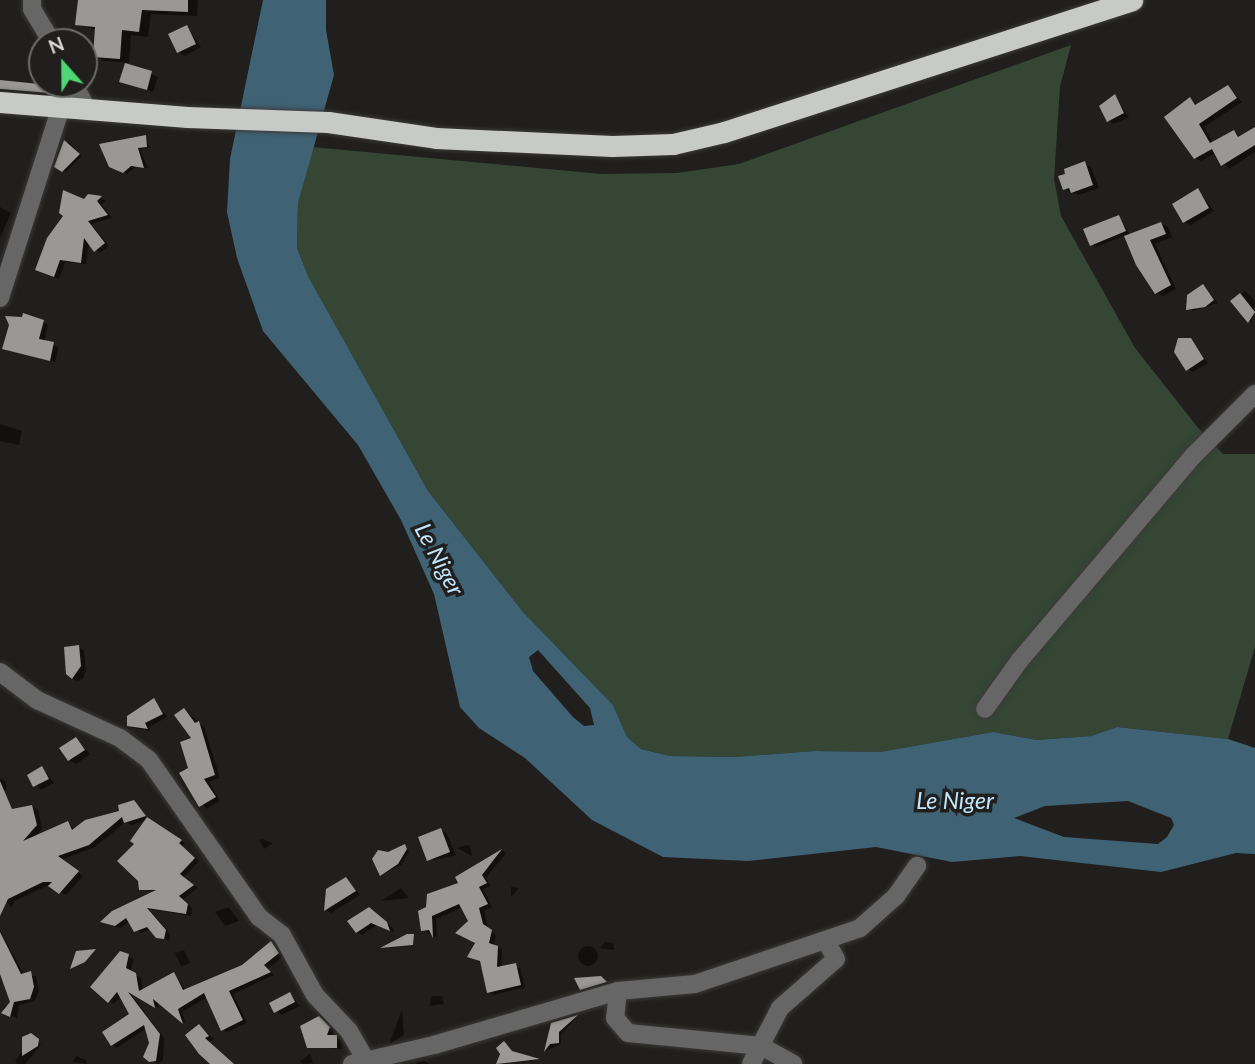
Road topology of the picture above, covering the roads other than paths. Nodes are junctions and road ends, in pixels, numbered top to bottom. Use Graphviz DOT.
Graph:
graph roads {
  1 [pos="32,0"];
  2 [pos="1132,0"];
  3 [pos="44,28"];
  4 [pos="81,98"];
  5 [pos="0,102"];
  6 [pos="61,107"];
  7 [pos="87,109"];
  8 [pos="0,298"];
  9 [pos="1255,394"];
  10 [pos="0,671"];
  11 [pos="985,709"];
  12 [pos="917,866"];
  13 [pos="826,942"];
  14 [pos="618,991"];
  15 [pos="761,1046"];
  16 [pos="359,1062"];
  17 [pos="751,1064"];
  18 [pos="793,1064"];
  1 -- 3 [label="street"];
  2 -- 7 [label="highway"];
  4 -- 7 [label="street"];
  5 -- 6 [label="highway"];
  6 -- 7 [label="highway"];
  6 -- 8 [label="street"];
  9 -- 11 [label="street"];
  10 -- 16 [label="street"];
  12 -- 13 [label="street"];
  13 -- 14 [label="street"];
  13 -- 15 [label="street"];
  14 -- 15 [label="street"];
  14 -- 16 [label="street"];
  15 -- 17 [label="street"];
  15 -- 18 [label="street"];
}
